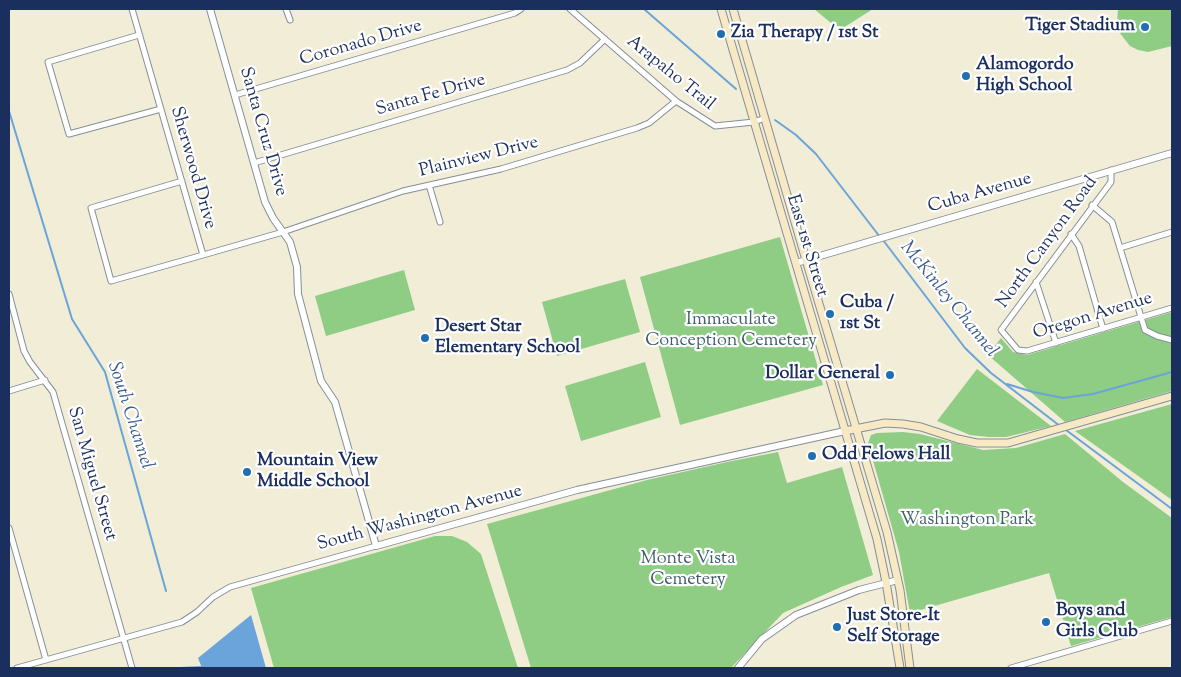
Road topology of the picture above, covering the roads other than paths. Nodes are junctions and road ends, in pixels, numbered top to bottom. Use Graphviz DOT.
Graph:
graph roads {
  1 [pos="132,9"];
  2 [pos="210,9"];
  3 [pos="286,9"];
  4 [pos="521,9"];
  5 [pos="570,9"];
  6 [pos="721,9"];
  7 [pos="733,9"];
  8 [pos="290,20"];
  9 [pos="139,35"];
  10 [pos="605,39"];
  11 [pos="235,96"];
  12 [pos="676,101"];
  13 [pos="161,109"];
  14 [pos="765,118"];
  15 [pos="754,122"];
  16 [pos="1172,153"];
  17 [pos="254,163"];
  18 [pos="1111,170"];
  19 [pos="182,181"];
  20 [pos="429,185"];
  21 [pos="785,188"];
  22 [pos="774,190"];
  23 [pos="1092,205"];
  24 [pos="440,222"];
  25 [pos="283,232"];
  26 [pos="1172,232"];
  27 [pos="1071,234"];
  28 [pos="1120,248"];
  29 [pos="203,254"];
  30 [pos="806,260"];
  31 [pos="796,263"];
  32 [pos="1036,282"];
  33 [pos="9,294"];
  34 [pos="11,308"];
  35 [pos="1172,308"];
  36 [pos="1141,317"];
  37 [pos="1103,329"];
  38 [pos="1001,330"];
  39 [pos="1172,340"];
  40 [pos="1056,343"];
  41 [pos="45,380"];
  42 [pos="9,391"];
  43 [pos="1172,396"];
  44 [pos="856,429"];
  45 [pos="845,431"];
  46 [pos="9,528"];
  47 [pos="376,546"];
  48 [pos="898,580"];
  49 [pos="886,582"];
  50 [pos="1172,621"];
  51 [pos="124,639"];
  52 [pos="46,660"];
  53 [pos="17,668"];
  54 [pos="132,668"];
  55 [pos="738,668"];
  56 [pos="900,668"];
  57 [pos="910,668"];
  58 [pos="1011,668"];
  1 -- 9 [label="street, Sherwood Drive"];
  2 -- 11 [label="street, Santa Cruz Drive"];
  3 -- 8 [label="street"];
  4 -- 11 [label="street, Coronado Drive"];
  5 -- 10 [label="street, Arapaho Trail"];
  6 -- 15 [label="main road, East 1st Street"];
  7 -- 14 [label="main road, East 1st Street"];
  9 -- 13 [label="street, Sherwood Drive"];
  9 -- 13 [label="street"];
  10 -- 12 [label="street, Arapaho Trail"];
  10 -- 17 [label="street, Santa Fe Drive"];
  11 -- 17 [label="street, Santa Cruz Drive"];
  12 -- 15 [label="street, Arapaho Trail"];
  12 -- 20 [label="street, Plainview Drive"];
  13 -- 19 [label="street, Sherwood Drive"];
  14 -- 15 [label="street, Arapaho Trail"];
  14 -- 21 [label="main road, East 1st Street"];
  15 -- 22 [label="main road, East 1st Street"];
  16 -- 18 [label="street, Cuba Avenue"];
  17 -- 25 [label="street, Santa Cruz Drive"];
  18 -- 23 [label="street, North Canyon Road"];
  18 -- 30 [label="street, Cuba Avenue"];
  19 -- 29 [label="street, Sherwood Drive"];
  19 -- 29 [label="street"];
  20 -- 24 [label="street"];
  20 -- 25 [label="street, Plainview Drive"];
  21 -- 22 [label="street"];
  21 -- 30 [label="main road, East 1st Street"];
  22 -- 31 [label="main road, East 1st Street"];
  23 -- 27 [label="street, North Canyon Road"];
  23 -- 28 [label="street"];
  25 -- 29 [label="street, Sherwood Drive"];
  25 -- 47 [label="street, Santa Cruz Drive"];
  26 -- 28 [label="street"];
  27 -- 32 [label="street, North Canyon Road"];
  27 -- 37 [label="street"];
  28 -- 36 [label="street"];
  30 -- 31 [label="street, Cuba Avenue"];
  30 -- 44 [label="main road, East 1st Street"];
  31 -- 45 [label="main road, East 1st Street"];
  32 -- 38 [label="street, North Canyon Road"];
  32 -- 40 [label="street"];
  33 -- 34 [label="street, San Miguel Street"];
  34 -- 41 [label="street, San Miguel Street"];
  35 -- 36 [label="street, Oregon Avenue"];
  36 -- 37 [label="street, Oregon Avenue"];
  36 -- 39 [label="street"];
  37 -- 40 [label="street, Oregon Avenue"];
  38 -- 40 [label="street, Oregon Avenue"];
  41 -- 42 [label="street"];
  41 -- 51 [label="street, San Miguel Street"];
  43 -- 44 [label="main road"];
  44 -- 45 [label="main road"];
  44 -- 48 [label="main road, East 1st Street"];
  45 -- 47 [label="street, South Washington Avenue"];
  45 -- 49 [label="main road, East 1st Street"];
  46 -- 52 [label="street"];
  47 -- 51 [label="street, South Washington Avenue"];
  48 -- 49 [label="street"];
  48 -- 57 [label="main road, East 1st Street"];
  49 -- 55 [label="street"];
  49 -- 56 [label="main road, East 1st Street"];
  50 -- 58 [label="street"];
  51 -- 52 [label="street, South Washington Avenue"];
  51 -- 54 [label="street, San Miguel Street"];
  52 -- 53 [label="street, South Washington Avenue"];
}
